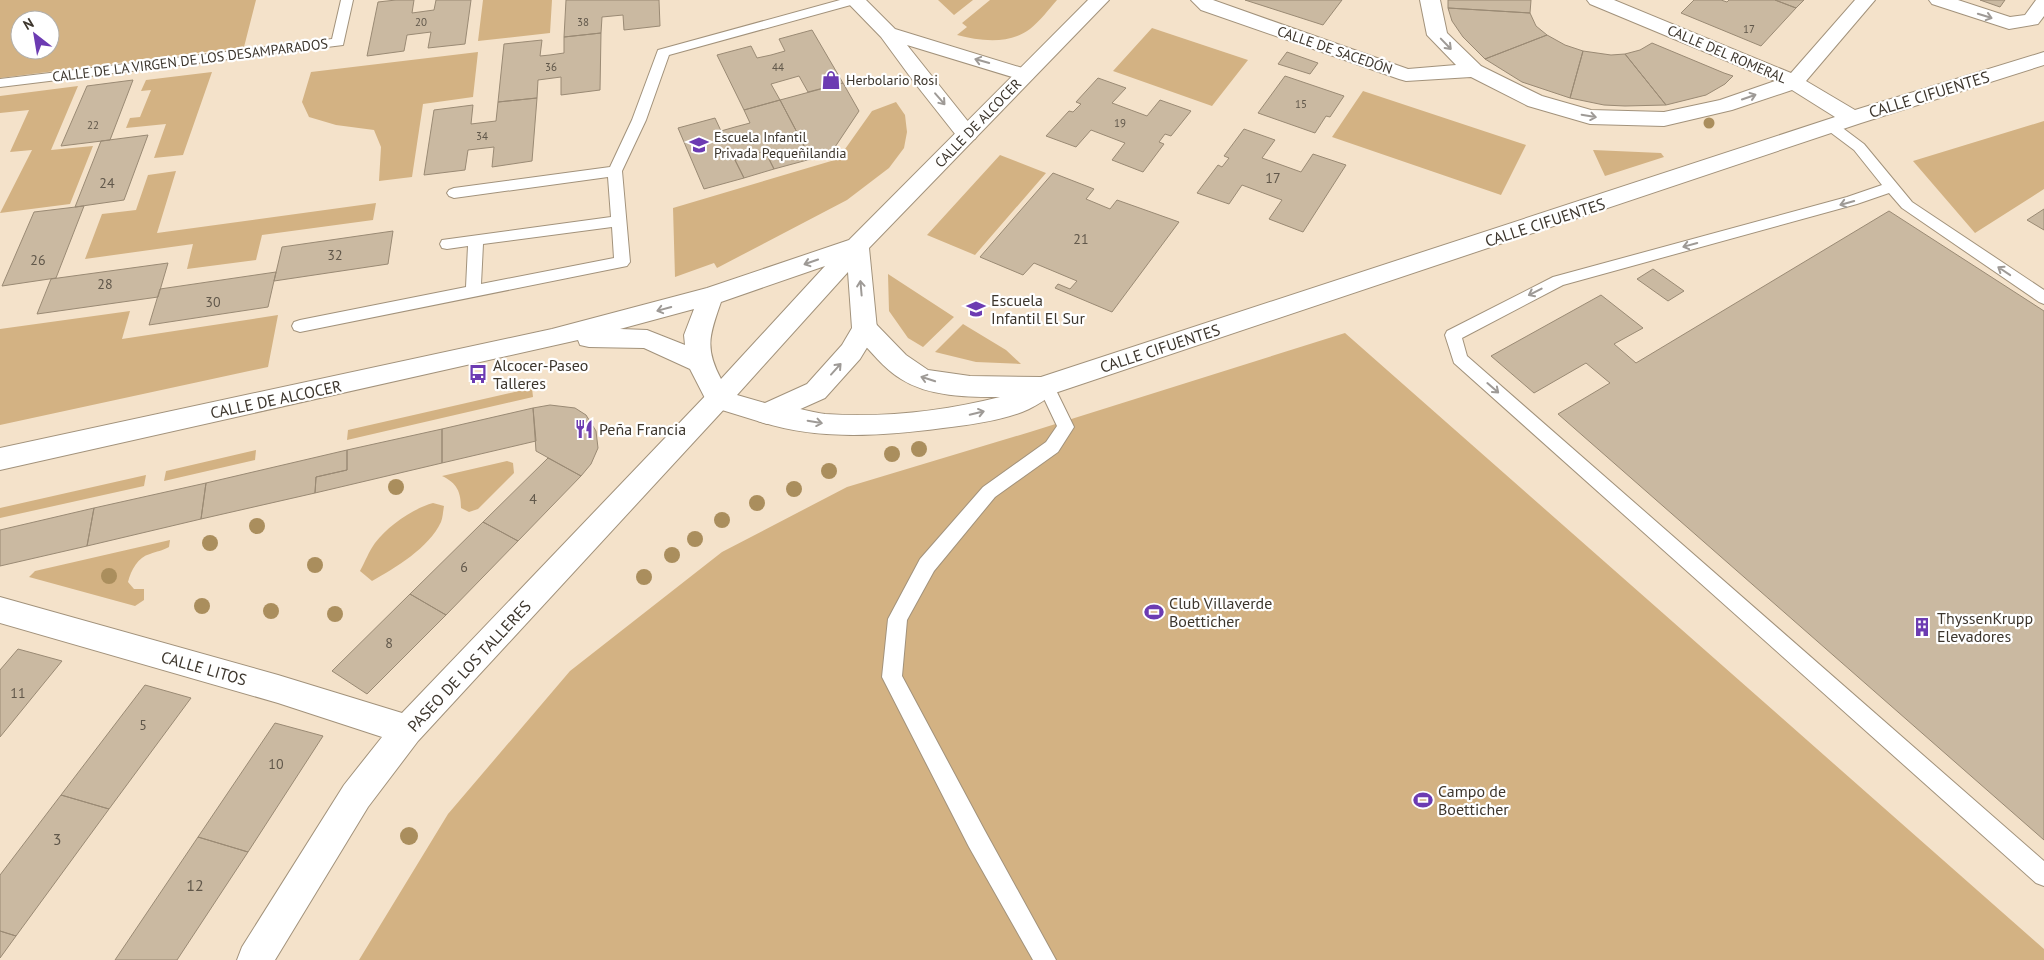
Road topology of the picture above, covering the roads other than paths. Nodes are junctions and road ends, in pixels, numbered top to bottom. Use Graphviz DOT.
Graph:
graph roads {
  1 [pos="347,0"];
  2 [pos="854,0"];
  3 [pos="1099,0"];
  4 [pos="1201,0"];
  5 [pos="1430,0"];
  6 [pos="1597,0"];
  7 [pos="1653,0"];
  8 [pos="1865,0"];
  9 [pos="1939,0"];
  10 [pos="2044,2"];
  11 [pos="1636,16"];
  12 [pos="888,33"];
  13 [pos="2044,58"];
  14 [pos="1474,70"];
  15 [pos="1026,75"];
  16 [pos="1794,82"];
  17 [pos="0,83"];
  18 [pos="1853,118"];
  19 [pos="1831,126"];
  20 [pos="967,134"];
  21 [pos="615,171"];
  22 [pos="1893,186"];
  23 [pos="454,193"];
  24 [pos="619,221"];
  25 [pos="476,240"];
  26 [pos="447,244"];
  27 [pos="857,246"];
  28 [pos="473,292"];
  29 [pos="711,296"];
  30 [pos="2044,298"];
  31 [pos="300,326"];
  32 [pos="865,329"];
  33 [pos="552,338"];
  34 [pos="699,362"];
  35 [pos="1046,386"];
  36 [pos="718,399"];
  37 [pos="768,414"];
  38 [pos="0,459"];
  39 [pos="0,610"];
  40 [pos="407,730"];
  41 [pos="2044,875"];
  42 [pos="255,960"];
  43 [pos="1045,960"];
  1 -- 17 [label="lane, CALLE DE LA VIRGEN DE LOS DESAMPARADOS"];
  2 -- 12 [label="street"];
  2 -- 21 [label="lane"];
  3 -- 15 [label="street, CALLE DE ALCOCER"];
  4 -- 14 [label="street, CALLE DE SACEDÓN"];
  5 -- 14 [label="street, one-way"];
  6 -- 11 [label="street, CALLE DEL ROMERAL"];
  7 -- 11 [label="street"];
  8 -- 16 [label="street"];
  9 -- 10 [label="street, one-way"];
  11 -- 16 [label="street, CALLE DEL ROMERAL"];
  15 -- 12 [label="street, one-way"];
  12 -- 20 [label="street, one-way"];
  13 -- 18 [label="street, CALLE CIFUENTES"];
  14 -- 16 [label="street, one-way"];
  15 -- 20 [label="street, CALLE DE ALCOCER"];
  16 -- 18 [label="street, CALLE DEL ROMERAL"];
  18 -- 19 [label="street, CALLE CIFUENTES"];
  19 -- 22 [label="lane"];
  19 -- 35 [label="street, CALLE CIFUENTES"];
  20 -- 27 [label="street, CALLE DE ALCOCER"];
  21 -- 23 [label="lane"];
  21 -- 24 [label="lane"];
  30 -- 22 [label="lane, one-way"];
  22 -- 41 [label="lane, one-way"];
  24 -- 25 [label="lane"];
  24 -- 28 [label="lane"];
  25 -- 26 [label="lane"];
  25 -- 28 [label="lane"];
  27 -- 29 [label="street, CALLE DE ALCOCER, one-way"];
  32 -- 27 [label="street, one-way"];
  27 -- 36 [label="street, CALLE DE ALCOCER"];
  28 -- 31 [label="lane"];
  29 -- 33 [label="street, CALLE DE ALCOCER, one-way"];
  29 -- 34 [label="street"];
  35 -- 32 [label="street, CALLE CIFUENTES, one-way"];
  37 -- 32 [label="street, one-way"];
  33 -- 34 [label="street, CALLE DE ALCOCER"];
  33 -- 38 [label="street, CALLE DE ALCOCER"];
  34 -- 36 [label="street"];
  37 -- 35 [label="street, CALLE CIFUENTES, one-way"];
  35 -- 43 [label="lane"];
  36 -- 37 [label="street"];
  36 -- 40 [label="street, PASEO DE LOS TALLERES"];
  39 -- 40 [label="street, CALLE LITOS"];
  40 -- 42 [label="street, PASEO DE LOS TALLERES"];
}
